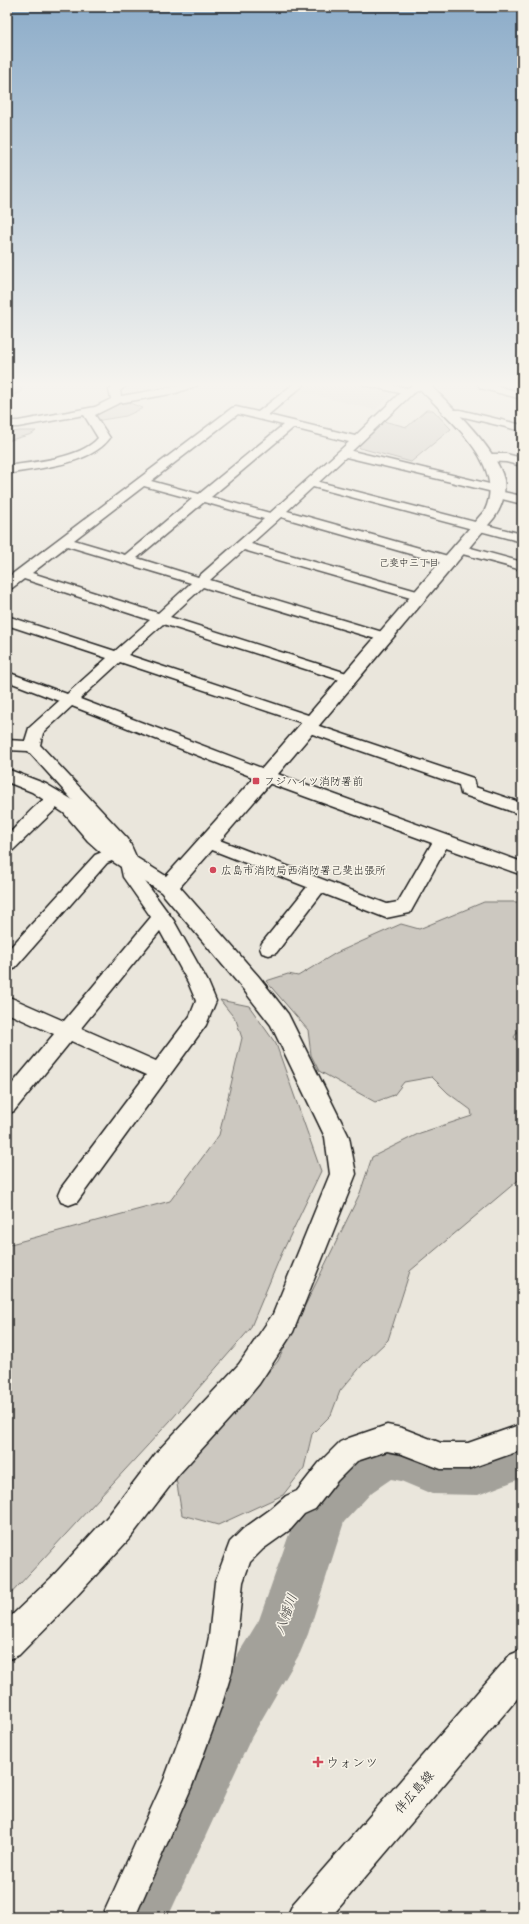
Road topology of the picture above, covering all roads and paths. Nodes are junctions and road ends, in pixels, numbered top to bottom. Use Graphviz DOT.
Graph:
graph roads {
  1 [pos="154,473"];
  2 [pos="231,473"];
  3 [pos="322,473"];
  4 [pos="422,473"];
  5 [pos="494,473"];
  6 [pos="142,482"];
  7 [pos="310,483"];
  8 [pos="498,492"];
  9 [pos="200,498"];
  10 [pos="522,500"];
  11 [pos="275,515"];
  12 [pos="479,527"];
  13 [pos="522,538"];
  14 [pos="65,540"];
  15 [pos="241,545"];
  16 [pos="455,555"];
  17 [pos="128,559"];
  18 [pos="522,566"];
  19 [pos="22,574"];
  20 [pos="201,581"];
  21 [pos="7,585"];
  22 [pos="419,596"];
  23 [pos="161,618"];
  24 [pos="7,620"];
  25 [pos="384,637"];
  26 [pos="117,656"];
  27 [pos="7,676"];
  28 [pos="348,678"];
  29 [pos="69,699"];
  30 [pos="310,724"];
  31 [pos="7,745"];
  32 [pos="32,746"];
  33 [pos="7,774"];
  34 [pos="266,776"];
  35 [pos="56,799"];
  36 [pos="522,809"];
  37 [pos="442,840"];
  38 [pos="208,842"];
  39 [pos="7,846"];
  40 [pos="122,857"];
  41 [pos="522,869"];
  42 [pos="319,885"];
  43 [pos="168,887"];
  44 [pos="161,917"];
  45 [pos="269,948"];
  46 [pos="7,964"];
  47 [pos="7,1004"];
  48 [pos="68,1031"];
  49 [pos="160,1072"];
  50 [pos="7,1105"];
  51 [pos="69,1195"];
  52 [pos="522,1437"];
  53 [pos="7,1643"];
  54 [pos="522,1667"];
  55 [pos="118,1917"];
  56 [pos="306,1917"];
  1 -- 6 [label="street"];
  2 -- 9 [label="street"];
  3 -- 7 [label="street"];
  4 -- 8 [label="street"];
  5 -- 8 [label="street"];
  6 -- 9 [label="street"];
  6 -- 14 [label="street"];
  7 -- 11 [label="street"];
  7 -- 12 [label="street"];
  8 -- 10 [label="street"];
  8 -- 12 [label="street"];
  9 -- 11 [label="street"];
  9 -- 17 [label="street"];
  11 -- 15 [label="street"];
  11 -- 16 [label="street"];
  12 -- 13 [label="street"];
  12 -- 16 [label="street"];
  14 -- 17 [label="street"];
  14 -- 19 [label="street"];
  15 -- 20 [label="street"];
  15 -- 22 [label="street"];
  16 -- 18 [label="street"];
  16 -- 22 [label="street"];
  17 -- 20 [label="street"];
  19 -- 21 [label="street"];
  19 -- 23 [label="street"];
  20 -- 23 [label="street"];
  20 -- 25 [label="street"];
  22 -- 25 [label="street"];
  23 -- 26 [label="street"];
  23 -- 28 [label="street"];
  24 -- 26 [label="street"];
  25 -- 28 [label="street"];
  26 -- 29 [label="street"];
  26 -- 30 [label="street"];
  27 -- 29 [label="street"];
  28 -- 30 [label="street"];
  29 -- 32 [label="street"];
  29 -- 34 [label="street"];
  30 -- 34 [label="street"];
  30 -- 36 [label="street"];
  31 -- 32 [label="street"];
  32 -- 40 [label="street"];
  33 -- 35 [label="street"];
  34 -- 37 [label="street"];
  34 -- 38 [label="street"];
  35 -- 39 [label="street"];
  35 -- 40 [label="street"];
  37 -- 41 [label="street"];
  37 -- 42 [label="street"];
  38 -- 42 [label="street"];
  38 -- 43 [label="street"];
  40 -- 43 [label="street"];
  40 -- 44 [label="street"];
  40 -- 46 [label="street"];
  42 -- 45 [label="street"];
  43 -- 53 [label="street"];
  44 -- 48 [label="street"];
  44 -- 49 [label="street"];
  47 -- 48 [label="street"];
  48 -- 49 [label="street"];
  48 -- 50 [label="street"];
  49 -- 51 [label="street"];
  52 -- 55 [label="street"];
  54 -- 56 [label="street, 伴広島線"];
}
